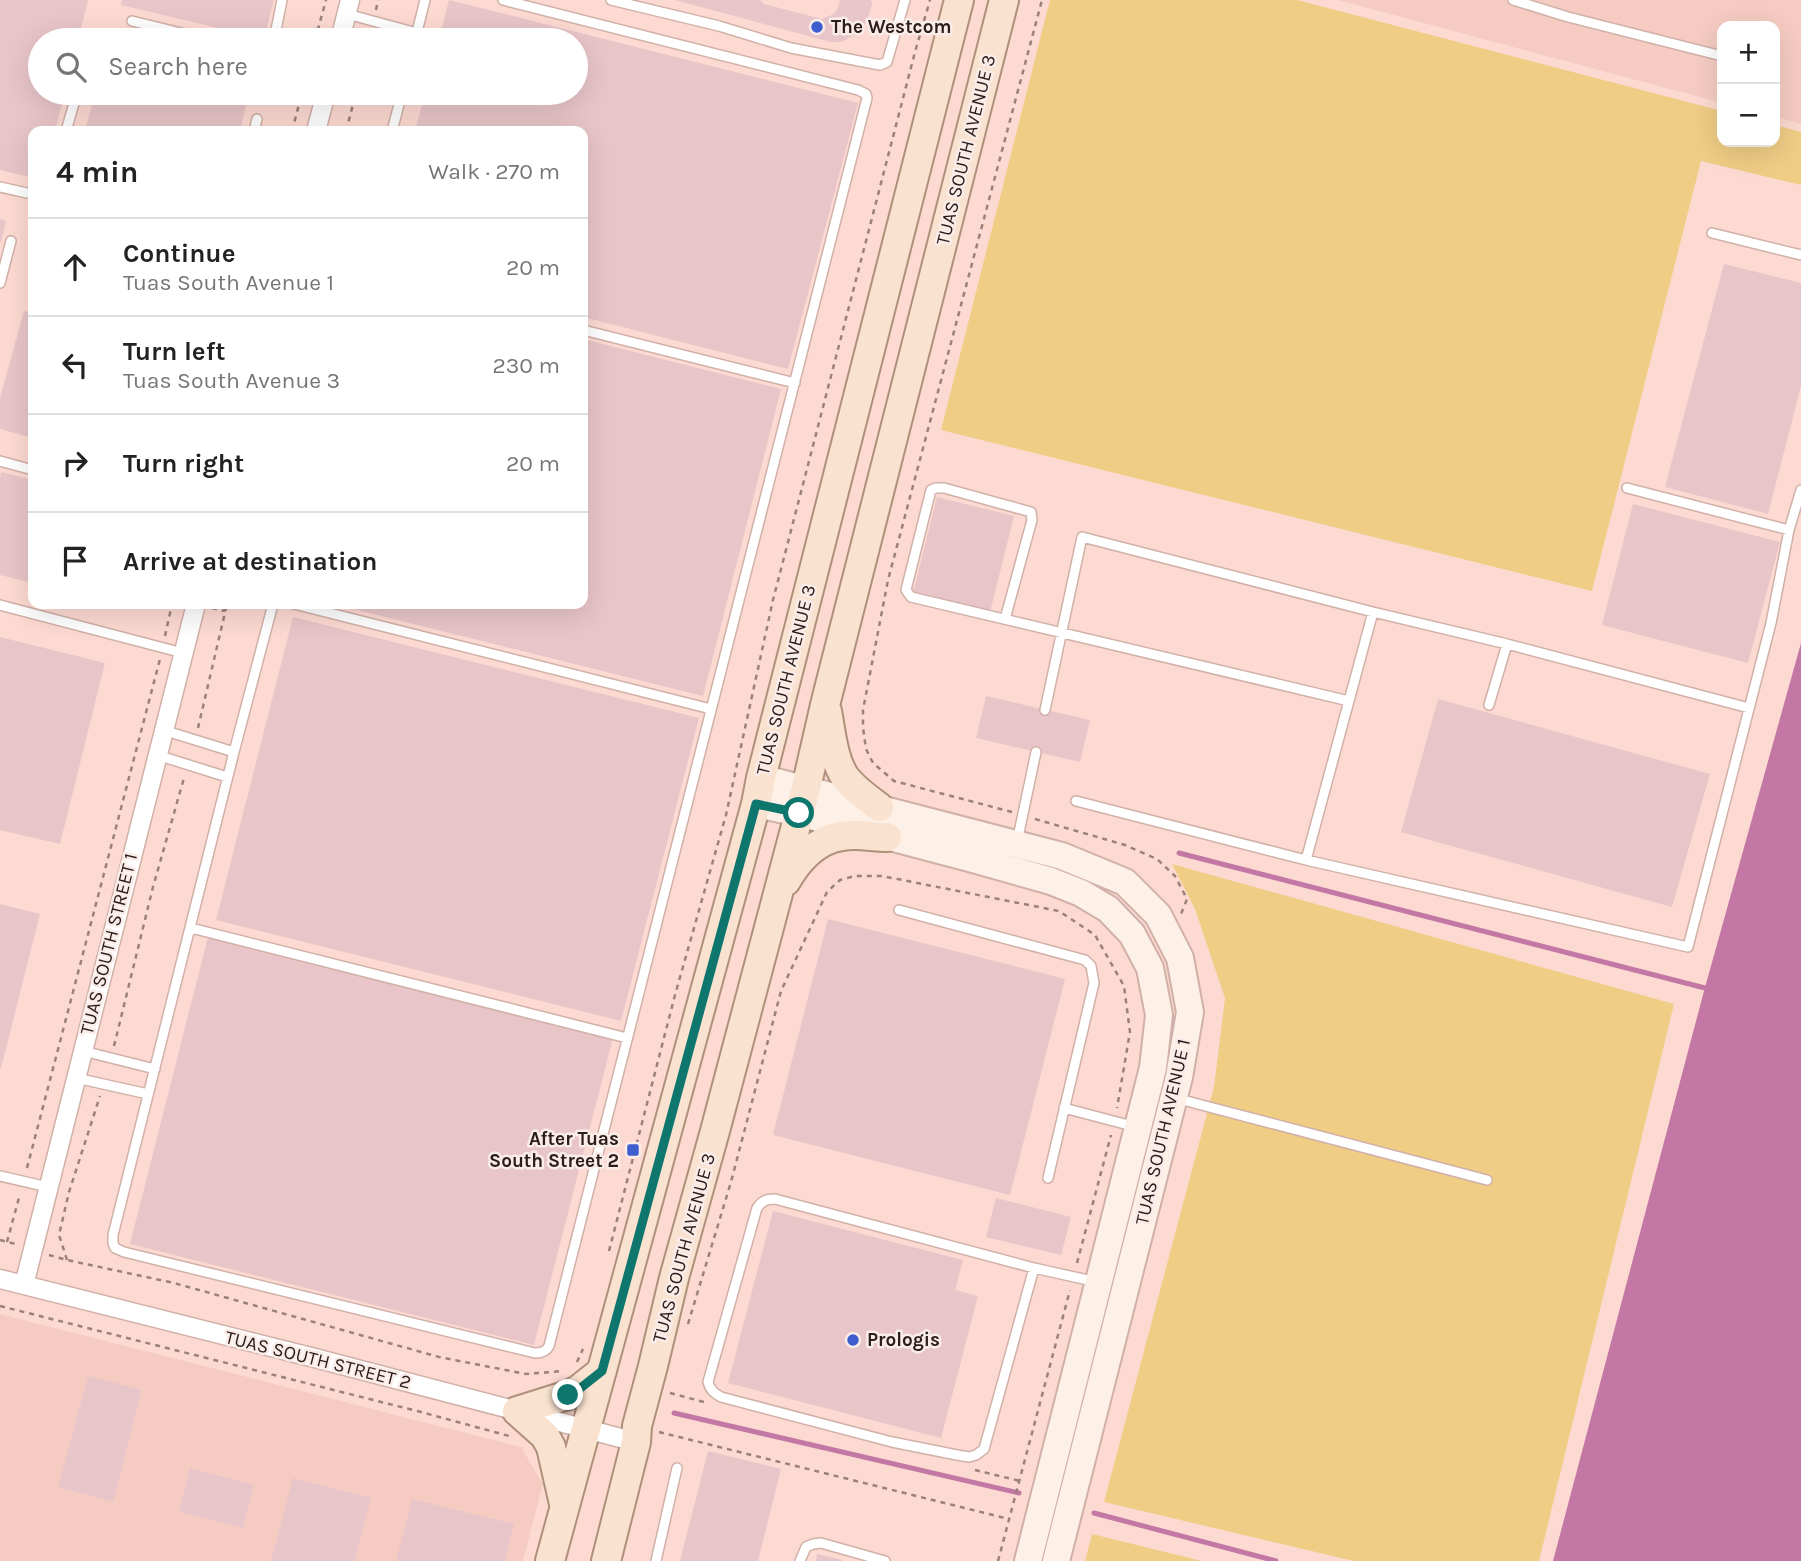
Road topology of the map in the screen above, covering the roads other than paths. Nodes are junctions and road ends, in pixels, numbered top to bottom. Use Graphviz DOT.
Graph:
graph roads {
  1 [pos="282,0"];
  2 [pos="425,0"];
  3 [pos="503,0"];
  4 [pos="611,0"];
  5 [pos="905,0"];
  6 [pos="959,0"];
  7 [pos="1004,0"];
  8 [pos="1513,0"];
  9 [pos="348,7"];
  10 [pos="132,21"];
  11 [pos="161,28"];
  12 [pos="276,28"];
  13 [pos="343,28"];
  14 [pos="397,28"];
  15 [pos="418,28"];
  16 [pos="1717,55"];
  17 [pos="74,105"];
  18 [pos="323,105"];
  19 [pos="398,105"];
  20 [pos="257,119"];
  21 [pos="67,126"];
  22 [pos="255,126"];
  23 [pos="318,126"];
  24 [pos="393,126"];
  25 [pos="0,187"];
  26 [pos="27,193"];
  27 [pos="1712,233"];
  28 [pos="11,241"];
  29 [pos="1801,255"];
  30 [pos="0,283"];
  31 [pos="588,331"];
  32 [pos="794,383"];
  33 [pos="0,461"];
  34 [pos="28,469"];
  35 [pos="1627,488"];
  36 [pos="1801,490"];
  37 [pos="1789,530"];
  38 [pos="0,605"];
  39 [pos="195,609"];
  40 [pos="271,609"];
  41 [pos="314,609"];
  42 [pos="1373,612"];
  43 [pos="1005,619"];
  44 [pos="1062,631"];
  45 [pos="1507,644"];
  46 [pos="183,653"];
  47 [pos="1349,701"];
  48 [pos="826,702"];
  49 [pos="1489,705"];
  50 [pos="1749,708"];
  51 [pos="711,709"];
  52 [pos="1045,710"];
  53 [pos="163,730"];
  54 [pos="234,752"];
  55 [pos="1036,752"];
  56 [pos="157,755"];
  57 [pos="228,778"];
  58 [pos="758,791"];
  59 [pos="802,801"];
  60 [pos="1076,801"];
  61 [pos="878,807"];
  62 [pos="887,837"];
  63 [pos="1017,844"];
  64 [pos="1306,860"];
  65 [pos="776,900"];
  66 [pos="899,910"];
  67 [pos="191,928"];
  68 [pos="627,1038"];
  69 [pos="83,1051"];
  70 [pos="155,1069"];
  71 [pos="76,1078"];
  72 [pos="148,1094"];
  73 [pos="1174,1098"];
  74 [pos="1064,1108"];
  75 [pos="1138,1127"];
  76 [pos="0,1176"];
  77 [pos="1048,1178"];
  78 [pos="1487,1180"];
  79 [pos="48,1186"];
  80 [pos="1034,1268"];
  81 [pos="0,1279"];
  82 [pos="1099,1282"];
  83 [pos="24,1285"];
  84 [pos="602,1371"];
  85 [pos="513,1423"];
  86 [pos="587,1429"];
  87 [pos="647,1437"];
  88 [pos="677,1468"];
  89 [pos="565,1506"];
  90 [pos="550,1561"];
  91 [pos="606,1561"];
  92 [pos="656,1561"];
  93 [pos="800,1561"];
  94 [pos="885,1561"];
  95 [pos="1027,1561"];
  96 [pos="1056,1561"];
  1 -- 12 [label="lane"];
  2 -- 15 [label="lane"];
  3 -- 32 [label="lane"];
  4 -- 5 [label="lane"];
  6 -- 58 [label="main road, TUAS SOUTH AVENUE 3"];
  7 -- 48 [label="main road, TUAS SOUTH AVENUE 3"];
  8 -- 16 [label="lane"];
  9 -- 13 [label="street"];
  9 -- 14 [label="lane"];
  10 -- 11 [label="lane"];
  17 -- 21 [label="lane"];
  18 -- 23 [label="street"];
  19 -- 24 [label="lane"];
  20 -- 22 [label="lane"];
  25 -- 26 [label="lane"];
  27 -- 29 [label="lane"];
  28 -- 30 [label="lane"];
  31 -- 32 [label="lane"];
  32 -- 51 [label="lane"];
  33 -- 34 [label="lane"];
  35 -- 37 [label="lane"];
  36 -- 37 [label="lane"];
  37 -- 50 [label="lane"];
  38 -- 46 [label="lane"];
  39 -- 46 [label="street, TUAS SOUTH STREET 1"];
  40 -- 54 [label="lane"];
  41 -- 51 [label="lane"];
  42 -- 44 [label="lane"];
  42 -- 45 [label="lane"];
  42 -- 47 [label="lane"];
  43 -- 43 [label="lane"];
  43 -- 44 [label="lane"];
  44 -- 47 [label="lane"];
  44 -- 52 [label="lane"];
  45 -- 49 [label="lane"];
  45 -- 50 [label="lane"];
  46 -- 53 [label="street, TUAS SOUTH STREET 1"];
  47 -- 64 [label="lane"];
  48 -- 59 [label="main road, TUAS SOUTH AVENUE 3"];
  48 -- 61 [label="main road"];
  50 -- 64 [label="lane"];
  51 -- 68 [label="lane"];
  53 -- 54 [label="lane"];
  53 -- 56 [label="street, TUAS SOUTH STREET 1"];
  54 -- 57 [label="lane"];
  55 -- 63 [label="lane"];
  56 -- 57 [label="lane"];
  56 -- 69 [label="street, TUAS SOUTH STREET 1"];
  57 -- 67 [label="lane"];
  58 -- 59 [label="main road, TUAS SOUTH AVENUE 1"];
  58 -- 84 [label="main road, TUAS SOUTH AVENUE 3"];
  59 -- 61 [label="main road, TUAS SOUTH AVENUE 1"];
  59 -- 62 [label="main road, TUAS SOUTH AVENUE 1"];
  59 -- 65 [label="main road, TUAS SOUTH AVENUE 3"];
  60 -- 64 [label="lane"];
  61 -- 63 [label="main road, TUAS SOUTH AVENUE 1"];
  62 -- 65 [label="main road"];
  62 -- 75 [label="main road, TUAS SOUTH AVENUE 1"];
  63 -- 73 [label="main road, TUAS SOUTH AVENUE 1"];
  65 -- 87 [label="main road, TUAS SOUTH AVENUE 3"];
  66 -- 74 [label="lane"];
  67 -- 68 [label="lane"];
  67 -- 70 [label="lane"];
  68 -- 72 [label="lane"];
  69 -- 70 [label="lane"];
  69 -- 71 [label="street, TUAS SOUTH STREET 1"];
  70 -- 72 [label="lane"];
  71 -- 72 [label="lane"];
  71 -- 79 [label="street, TUAS SOUTH STREET 1"];
  73 -- 78 [label="lane"];
  73 -- 96 [label="main road, TUAS SOUTH AVENUE 1"];
  74 -- 75 [label="lane"];
  74 -- 77 [label="lane"];
  75 -- 82 [label="main road, TUAS SOUTH AVENUE 1"];
  76 -- 79 [label="lane"];
  79 -- 83 [label="street, TUAS SOUTH STREET 1"];
  80 -- 80 [label="lane"];
  80 -- 82 [label="lane"];
  81 -- 83 [label="street, TUAS SOUTH STREET 2"];
  82 -- 95 [label="main road, TUAS SOUTH AVENUE 1"];
  83 -- 85 [label="street, TUAS SOUTH STREET 2"];
  84 -- 85 [label="main road"];
  84 -- 86 [label="main road, TUAS SOUTH AVENUE 3"];
  85 -- 86 [label="street, TUAS SOUTH STREET 2"];
  85 -- 89 [label="main road"];
  86 -- 87 [label="street, TUAS SOUTH STREET 2"];
  86 -- 89 [label="main road, TUAS SOUTH AVENUE 3"];
  87 -- 91 [label="main road, TUAS SOUTH AVENUE 3"];
  88 -- 92 [label="lane"];
  89 -- 90 [label="main road, TUAS SOUTH AVENUE 3"];
  93 -- 94 [label="lane"];
}
